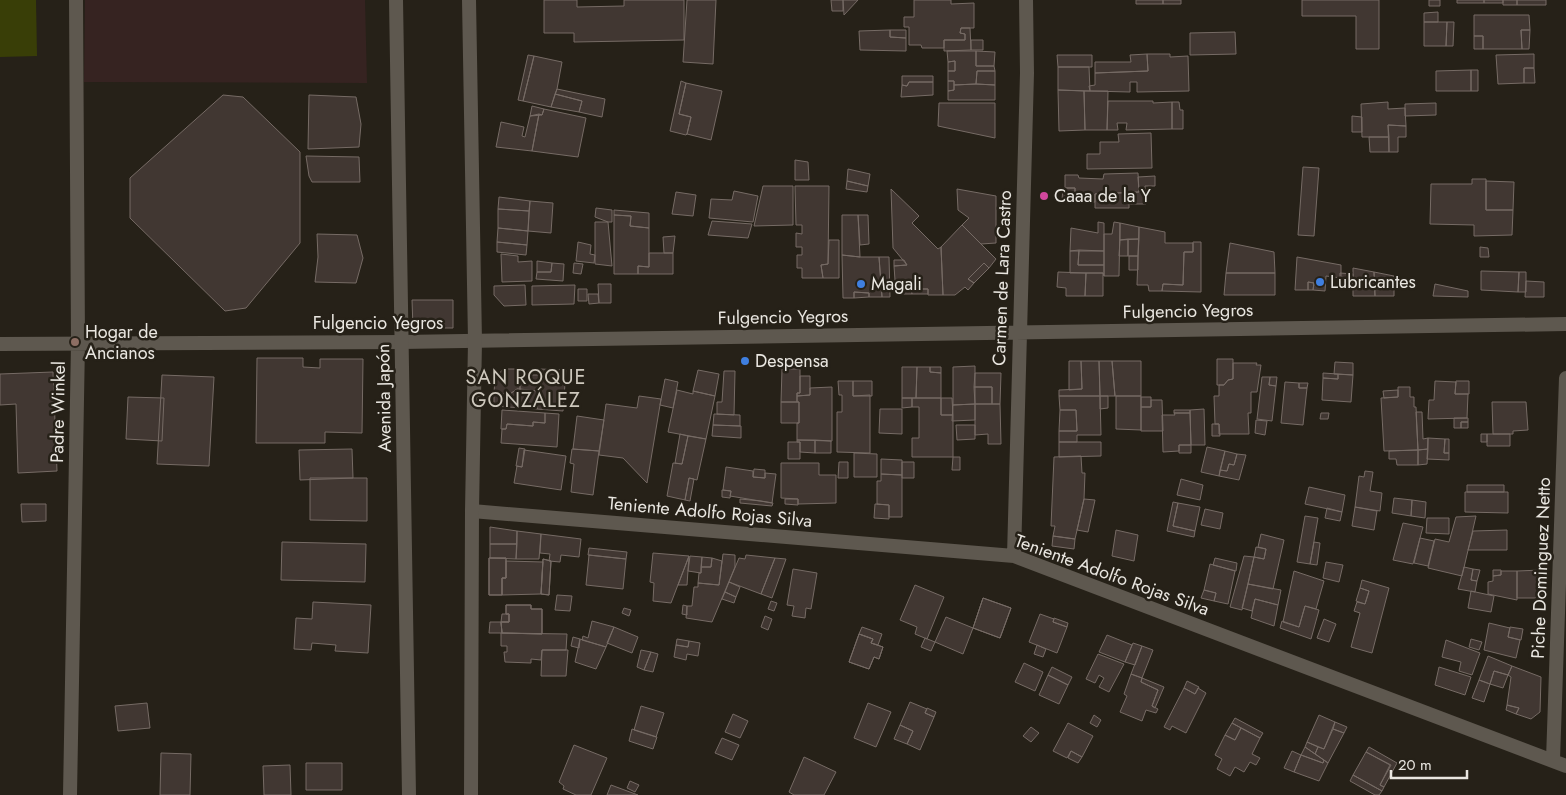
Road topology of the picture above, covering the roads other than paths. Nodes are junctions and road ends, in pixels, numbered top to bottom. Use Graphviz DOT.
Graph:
graph roads {
  1 [pos="76,0"];
  2 [pos="396,0"];
  3 [pos="469,0"];
  4 [pos="1026,0"];
  5 [pos="1566,324"];
  6 [pos="1019,332"];
  7 [pos="475,341"];
  8 [pos="402,342"];
  9 [pos="78,343"];
  10 [pos="0,344"];
  11 [pos="1566,378"];
  12 [pos="472,511"];
  13 [pos="1014,556"];
  14 [pos="1553,760"];
  15 [pos="1566,766"];
  16 [pos="70,795"];
  17 [pos="408,795"];
  18 [pos="471,795"];
  1 -- 9 [label="street, Padre Winkel"];
  2 -- 8 [label="street, Avenida Japón"];
  3 -- 7 [label="street"];
  4 -- 6 [label="street, Carmen de Lara Castro"];
  5 -- 6 [label="street, Fulgencio Yegros"];
  6 -- 7 [label="street, Fulgencio Yegros"];
  6 -- 13 [label="street, Carmen de Lara Castro"];
  7 -- 8 [label="street, Fulgencio Yegros"];
  7 -- 12 [label="street"];
  8 -- 9 [label="street, Fulgencio Yegros"];
  8 -- 17 [label="street, Avenida Japón"];
  9 -- 10 [label="street, Fulgencio Yegros"];
  9 -- 16 [label="street, Padre Winkel"];
  11 -- 14 [label="street, Piche Dominguez Netto"];
  12 -- 13 [label="street, Teniente Adolfo Rojas Silva"];
  12 -- 18 [label="street"];
  13 -- 14 [label="street, Teniente Adolfo Rojas Silva"];
  14 -- 15 [label="street, Teniente Adolfo Rojas Silva"];
}
